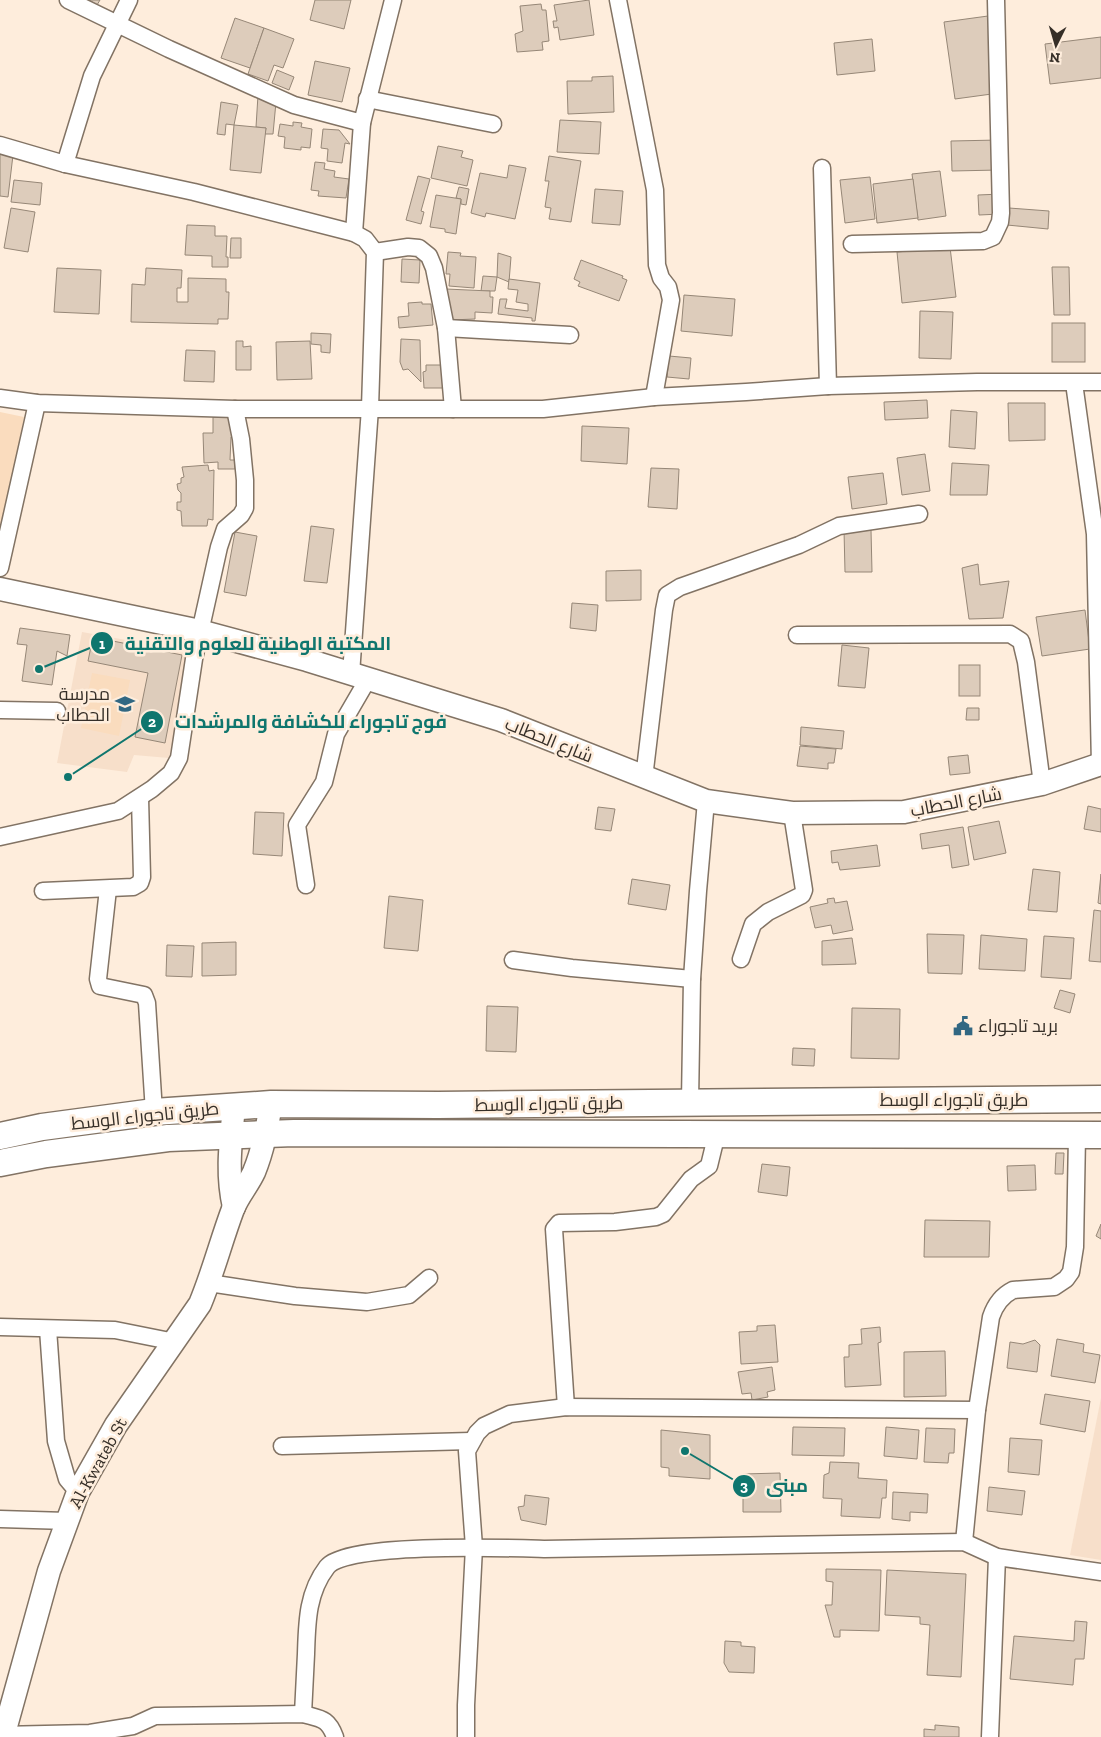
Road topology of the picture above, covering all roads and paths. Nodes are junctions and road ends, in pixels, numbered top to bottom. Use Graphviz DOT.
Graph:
graph roads {
  1 [pos="68,0"];
  2 [pos="129,0"];
  3 [pos="393,0"];
  4 [pos="618,0"];
  5 [pos="996,0"];
  6 [pos="117,24"];
  7 [pos="367,99"];
  8 [pos="362,123"];
  9 [pos="493,124"];
  10 [pos="0,145"];
  11 [pos="65,164"];
  12 [pos="822,168"];
  13 [pos="354,233"];
  14 [pos="852,244"];
  15 [pos="375,252"];
  16 [pos="446,328"];
  17 [pos="570,335"];
  18 [pos="1101,382"];
  19 [pos="1074,384"];
  20 [pos="828,386"];
  21 [pos="654,397"];
  22 [pos="0,398"];
  23 [pos="37,402"];
  24 [pos="370,408"];
  25 [pos="235,409"];
  26 [pos="452,409"];
  27 [pos="919,514"];
  28 [pos="0,568"];
  29 [pos="0,589"];
  30 [pos="200,632"];
  31 [pos="797,635"];
  32 [pos="359,677"];
  33 [pos="0,710"];
  34 [pos="57,711"];
  35 [pos="1100,764"];
  36 [pos="644,778"];
  37 [pos="1042,784"];
  38 [pos="140,798"];
  39 [pos="706,801"];
  40 [pos="792,814"];
  41 [pos="0,837"];
  42 [pos="306,885"];
  43 [pos="108,889"];
  44 [pos="43,891"];
  45 [pos="741,959"];
  46 [pos="513,960"];
  47 [pos="692,979"];
  48 [pos="1101,1099"];
  49 [pos="690,1102"];
  50 [pos="271,1104"];
  51 [pos="234,1106"];
  52 [pos="154,1112"];
  53 [pos="717,1133"];
  54 [pos="266,1134"];
  55 [pos="232,1135"];
  56 [pos="1089,1135"];
  57 [pos="0,1136"];
  58 [pos="0,1163"];
  59 [pos="234,1207"];
  60 [pos="429,1278"];
  61 [pos="209,1283"];
  62 [pos="0,1327"];
  63 [pos="48,1329"];
  64 [pos="175,1342"];
  65 [pos="566,1407"];
  66 [pos="977,1410"];
  67 [pos="471,1441"];
  68 [pos="282,1446"];
  69 [pos="78,1492"];
  70 [pos="0,1519"];
  71 [pos="67,1521"];
  72 [pos="964,1542"];
  73 [pos="474,1547"];
  74 [pos="997,1558"];
  75 [pos="1101,1572"];
  76 [pos="303,1714"];
  77 [pos="139,1730"];
  78 [pos="2,1736"];
  79 [pos="335,1737"];
  80 [pos="466,1737"];
  81 [pos="990,1737"];
  1 -- 6 [label="street"];
  2 -- 6 [label="street"];
  3 -- 7 [label="street"];
  4 -- 21 [label="street"];
  5 -- 14 [label="street"];
  6 -- 8 [label="street"];
  6 -- 11 [label="street"];
  7 -- 8 [label="street"];
  7 -- 9 [label="street"];
  8 -- 13 [label="street"];
  10 -- 11 [label="street"];
  11 -- 13 [label="street"];
  12 -- 20 [label="street"];
  13 -- 15 [label="street"];
  15 -- 16 [label="street"];
  15 -- 24 [label="street"];
  16 -- 17 [label="street"];
  16 -- 26 [label="street"];
  18 -- 19 [label="street"];
  19 -- 20 [label="street"];
  19 -- 35 [label="street"];
  20 -- 21 [label="street"];
  21 -- 26 [label="street"];
  22 -- 23 [label="street"];
  23 -- 25 [label="street"];
  23 -- 28 [label="street"];
  24 -- 25 [label="street"];
  24 -- 26 [label="street"];
  24 -- 32 [label="street"];
  25 -- 30 [label="street"];
  27 -- 36 [label="street"];
  29 -- 30 [label="street, شارع الحطاب"];
  30 -- 32 [label="street, شارع الحطاب"];
  30 -- 38 [label="street"];
  31 -- 37 [label="street"];
  32 -- 36 [label="street, شارع الحطاب"];
  32 -- 42 [label="street"];
  33 -- 34 [label="street"];
  35 -- 37 [label="street, شارع الحطاب"];
  36 -- 39 [label="street, شارع الحطاب"];
  37 -- 40 [label="street, شارع الحطاب"];
  38 -- 41 [label="street"];
  38 -- 43 [label="street"];
  39 -- 40 [label="street, شارع الحطاب"];
  39 -- 47 [label="street"];
  40 -- 45 [label="street"];
  43 -- 44 [label="street"];
  43 -- 52 [label="street"];
  46 -- 47 [label="street"];
  47 -- 49 [label="street"];
  48 -- 49 [label="main road, طريق تاجوراء الوسط"];
  49 -- 50 [label="main road, طريق تاجوراء الوسط"];
  50 -- 51 [label="main road, طريق تاجوراء الوسط"];
  50 -- 54 [label="street, Al-Kwateb St"];
  51 -- 52 [label="main road, طريق تاجوراء الوسط"];
  51 -- 55 [label="street"];
  52 -- 57 [label="main road, طريق تاجوراء الوسط"];
  53 -- 54 [label="main road"];
  53 -- 56 [label="main road"];
  53 -- 65 [label="street"];
  54 -- 55 [label="main road"];
  54 -- 59 [label="street, Al-Kwateb St"];
  55 -- 58 [label="main road"];
  55 -- 59 [label="street"];
  56 -- 66 [label="street"];
  59 -- 61 [label="street, Al-Kwateb St"];
  60 -- 61 [label="street"];
  61 -- 64 [label="street, Al-Kwateb St"];
  62 -- 63 [label="street"];
  63 -- 64 [label="street"];
  63 -- 69 [label="street"];
  64 -- 69 [label="street, Al-Kwateb St"];
  65 -- 66 [label="street"];
  65 -- 67 [label="street"];
  66 -- 72 [label="street"];
  67 -- 68 [label="street"];
  67 -- 73 [label="street"];
  69 -- 71 [label="street, Al-Kwateb St"];
  70 -- 71 [label="street"];
  71 -- 78 [label="street, Al-Kwateb St"];
  72 -- 73 [label="street"];
  72 -- 74 [label="street"];
  73 -- 76 [label="street"];
  73 -- 80 [label="street"];
  74 -- 75 [label="street"];
  74 -- 81 [label="street"];
  76 -- 77 [label="street"];
  76 -- 79 [label="street"];
  77 -- 78 [label="street"];
}
